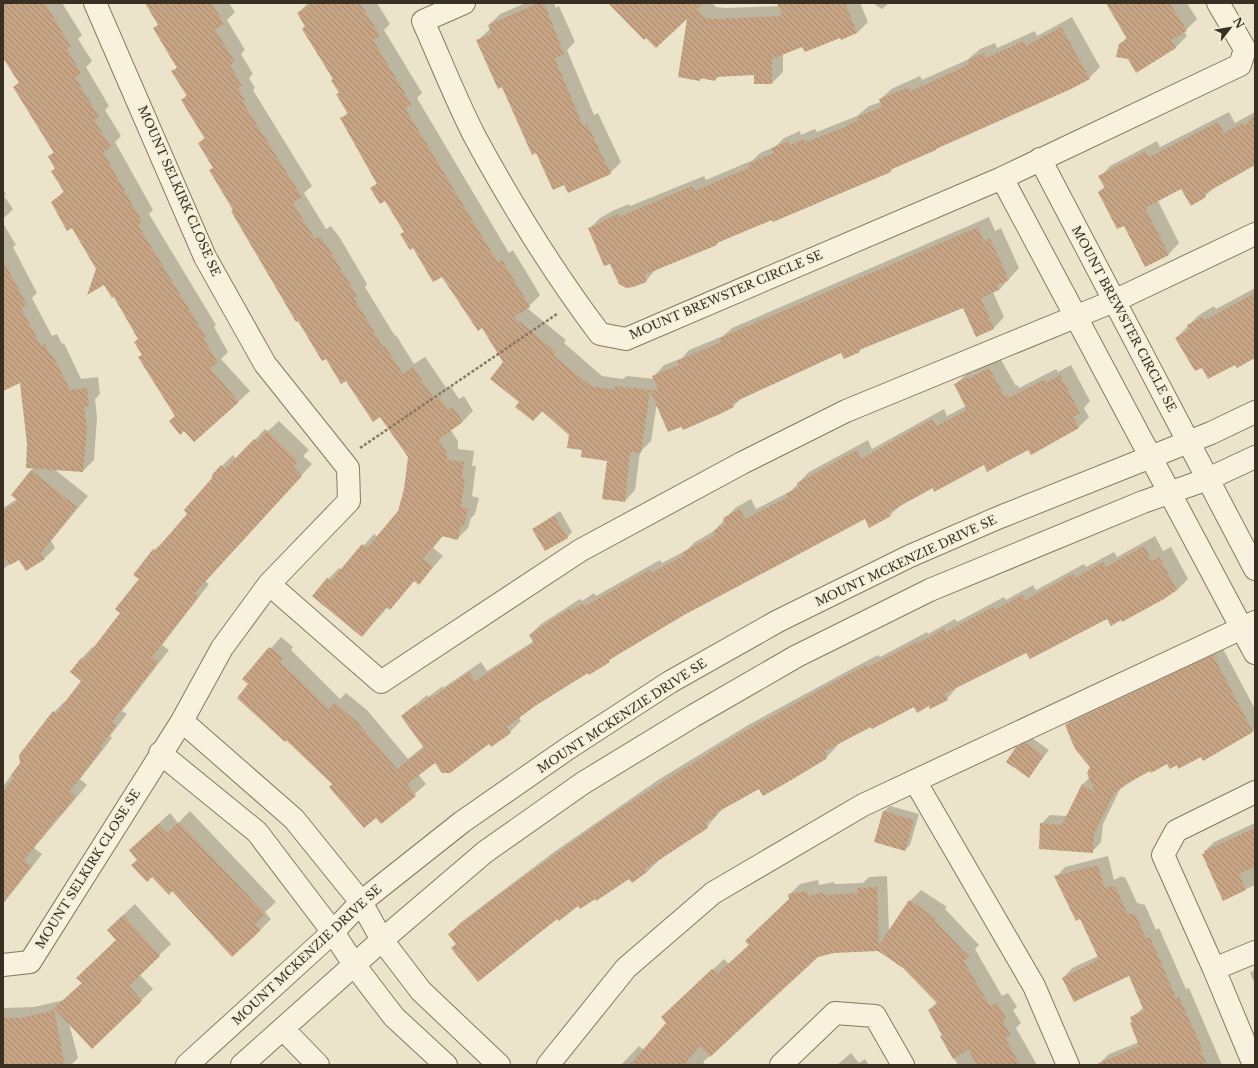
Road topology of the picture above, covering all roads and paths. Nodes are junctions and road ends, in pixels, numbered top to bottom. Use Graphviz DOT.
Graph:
graph roads {
  1 [pos="95,3"];
  2 [pos="464,3"];
  3 [pos="1218,3"];
  4 [pos="419,12"];
  5 [pos="1040,159"];
  6 [pos="1002,178"];
  7 [pos="1255,234"];
  8 [pos="1114,301"];
  9 [pos="577,302"];
  10 [pos="1074,316"];
  11 [pos="1255,412"];
  12 [pos="1188,442"];
  13 [pos="1255,456"];
  14 [pos="1151,457"];
  15 [pos="348,468"];
  16 [pos="1208,479"];
  17 [pos="1170,493"];
  18 [pos="1255,569"];
  19 [pos="269,584"];
  20 [pos="1249,625"];
  21 [pos="1255,653"];
  22 [pos="182,720"];
  23 [pos="160,753"];
  24 [pos="915,781"];
  25 [pos="1255,792"];
  26 [pos="361,902"];
  27 [pos="333,932"];
  28 [pos="382,940"];
  29 [pos="1255,952"];
  30 [pos="3,965"];
  31 [pos="355,966"];
  32 [pos="1214,969"];
  33 [pos="283,1029"];
  34 [pos="186,1065"];
  35 [pos="242,1065"];
  36 [pos="318,1065"];
  37 [pos="446,1065"];
  38 [pos="499,1065"];
  39 [pos="548,1065"];
  40 [pos="781,1065"];
  41 [pos="903,1065"];
  42 [pos="1068,1065"];
  43 [pos="1254,1065"];
  1 -- 15 [label="street, MOUNT SELKIRK CLOSE SE"];
  2 -- 4 [label="street, MOUNT BREWSTER CIRCLE SE"];
  3 -- 5 [label="street, MOUNT BREWSTER CIRCLE SE"];
  4 -- 9 [label="street, MOUNT BREWSTER CIRCLE SE"];
  5 -- 6 [label="street, MOUNT BREWSTER CIRCLE SE"];
  5 -- 8 [label="street, MOUNT BREWSTER CIRCLE SE"];
  6 -- 9 [label="street, MOUNT BREWSTER CIRCLE SE"];
  6 -- 10 [label="street"];
  7 -- 8 [label="street"];
  8 -- 10 [label="street"];
  8 -- 12 [label="street, MOUNT BREWSTER CIRCLE SE"];
  9 -- 15 [label="path"];
  10 -- 14 [label="street"];
  10 -- 19 [label="street"];
  11 -- 12 [label="street, MOUNT MCKENZIE DRIVE SE"];
  12 -- 14 [label="street, MOUNT MCKENZIE DRIVE SE"];
  12 -- 16 [label="street, MOUNT BREWSTER CIRCLE SE"];
  13 -- 16 [label="street"];
  14 -- 17 [label="street"];
  14 -- 26 [label="street, MOUNT MCKENZIE DRIVE SE"];
  15 -- 19 [label="street, MOUNT SELKIRK CLOSE SE"];
  16 -- 17 [label="street"];
  16 -- 18 [label="street, MOUNT BREWSTER CIRCLE SE"];
  17 -- 20 [label="street"];
  17 -- 28 [label="street"];
  19 -- 22 [label="street, MOUNT SELKIRK CLOSE SE"];
  20 -- 21 [label="street"];
  20 -- 24 [label="street"];
  22 -- 23 [label="street, MOUNT SELKIRK CLOSE SE"];
  22 -- 26 [label="street"];
  23 -- 27 [label="street"];
  23 -- 30 [label="street, MOUNT SELKIRK CLOSE SE"];
  24 -- 39 [label="street"];
  24 -- 42 [label="street"];
  25 -- 32 [label="street"];
  26 -- 27 [label="street, MOUNT MCKENZIE DRIVE SE"];
  26 -- 28 [label="street"];
  27 -- 31 [label="street"];
  27 -- 34 [label="street, MOUNT MCKENZIE DRIVE SE"];
  28 -- 31 [label="street"];
  28 -- 38 [label="street"];
  29 -- 32 [label="street"];
  31 -- 33 [label="street"];
  31 -- 37 [label="street"];
  32 -- 43 [label="street"];
  33 -- 35 [label="street"];
  33 -- 36 [label="street"];
  40 -- 41 [label="street"];
}
